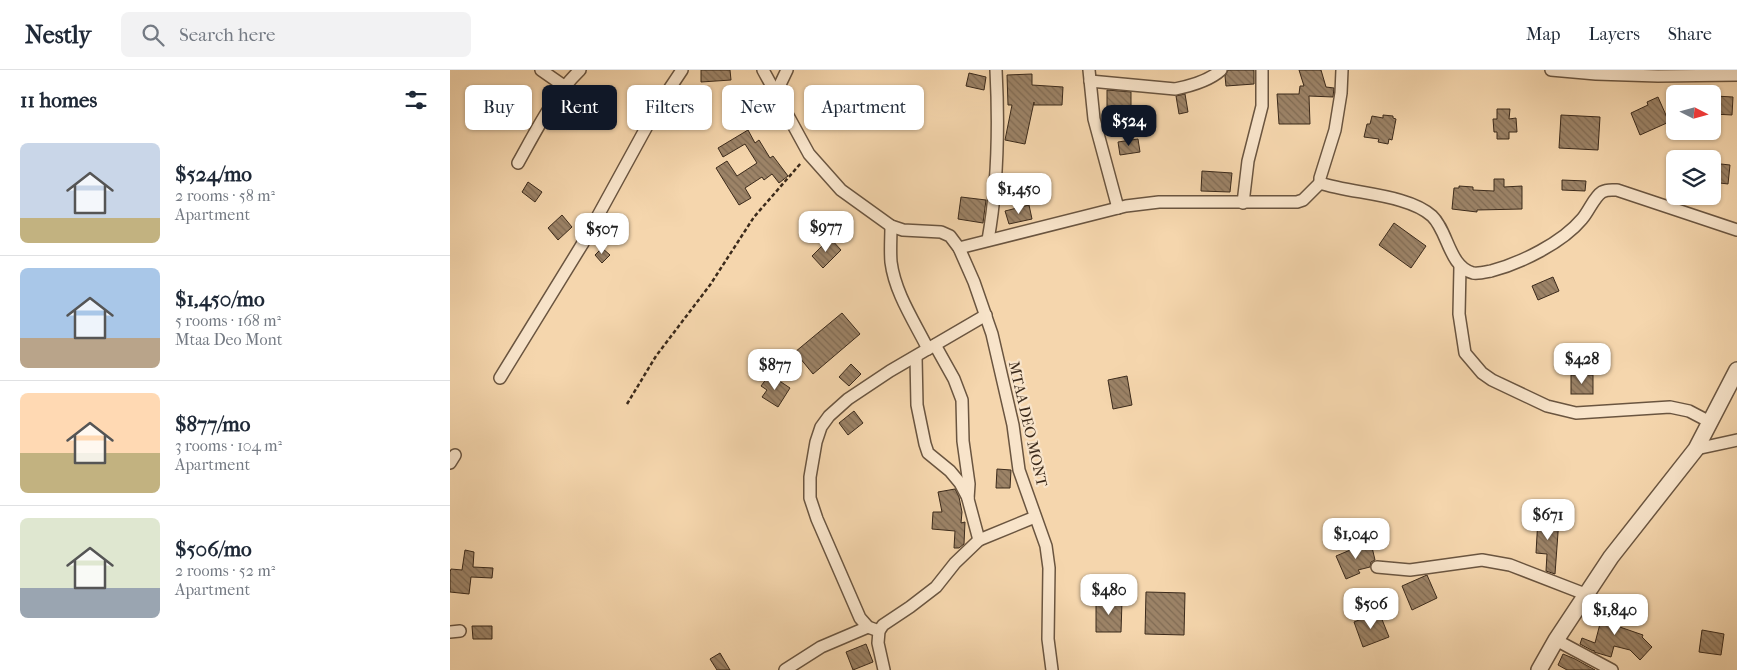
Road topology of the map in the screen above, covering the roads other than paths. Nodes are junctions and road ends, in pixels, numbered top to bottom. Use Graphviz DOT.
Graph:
graph roads {
  1 [pos="541,70"];
  2 [pos="580,70"];
  3 [pos="682,70"];
  4 [pos="763,70"];
  5 [pos="787,70"];
  6 [pos="996,70"];
  7 [pos="1221,70"];
  8 [pos="1262,70"];
  9 [pos="1342,70"];
  10 [pos="1551,70"];
  11 [pos="1737,75"];
  12 [pos="1090,76"];
  13 [pos="563,85"];
  14 [pos="565,85"];
  15 [pos="771,85"];
  16 [pos="780,85"];
  17 [pos="542,119"];
  18 [pos="794,127"];
  19 [pos="518,163"];
  20 [pos="1320,183"];
  21 [pos="1242,203"];
  22 [pos="1118,208"];
  23 [pos="891,226"];
  24 [pos="1737,230"];
  25 [pos="988,240"];
  26 [pos="959,248"];
  27 [pos="1460,267"];
  28 [pos="986,315"];
  29 [pos="932,347"];
  30 [pos="916,357"];
  31 [pos="1737,370"];
  32 [pos="500,378"];
  33 [pos="1710,422"];
  34 [pos="1737,440"];
  35 [pos="1696,449"];
  36 [pos="968,499"];
  37 [pos="1036,517"];
  38 [pos="979,540"];
  39 [pos="1377,566"];
  40 [pos="1585,594"];
  41 [pos="873,629"];
  42 [pos="1556,640"];
  43 [pos="785,670"];
  44 [pos="884,670"];
  45 [pos="1052,670"];
  46 [pos="1539,670"];
  47 [pos="1612,670"];
  1 -- 13 [label="street"];
  2 -- 14 [label="street"];
  3 -- 32 [label="street"];
  4 -- 15 [label="street"];
  5 -- 16 [label="street"];
  6 -- 25 [label="street"];
  7 -- 12 [label="street"];
  8 -- 21 [label="street"];
  9 -- 20 [label="street"];
  10 -- 11 [label="street"];
  12 -- 22 [label="street"];
  17 -- 19 [label="street"];
  18 -- 23 [label="street"];
  20 -- 21 [label="street"];
  20 -- 27 [label="street"];
  21 -- 22 [label="street"];
  22 -- 25 [label="street"];
  23 -- 26 [label="street"];
  23 -- 29 [label="street"];
  24 -- 27 [label="street"];
  25 -- 26 [label="street"];
  26 -- 28 [label="street, MTAA DEO MONT"];
  27 -- 33 [label="street"];
  28 -- 29 [label="street"];
  28 -- 37 [label="street, MTAA DEO MONT"];
  29 -- 30 [label="street"];
  29 -- 36 [label="street"];
  30 -- 36 [label="street"];
  30 -- 41 [label="street"];
  31 -- 33 [label="street"];
  33 -- 35 [label="street"];
  34 -- 35 [label="street"];
  35 -- 40 [label="street"];
  36 -- 38 [label="street"];
  37 -- 38 [label="street"];
  37 -- 45 [label="street, MTAA DEO MONT"];
  38 -- 41 [label="street"];
  39 -- 40 [label="street"];
  40 -- 42 [label="street"];
  41 -- 43 [label="street"];
  41 -- 44 [label="street"];
  42 -- 46 [label="street"];
  42 -- 47 [label="street"];
}
